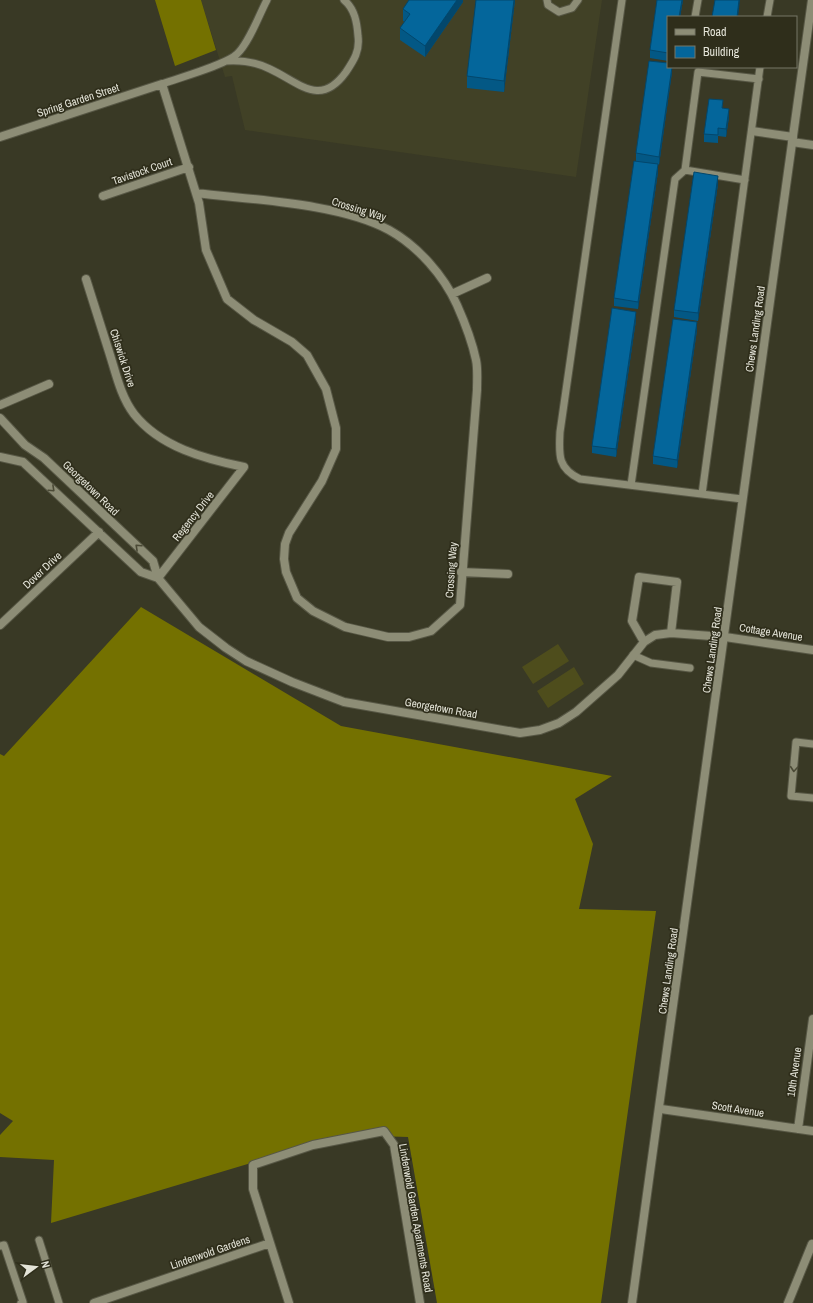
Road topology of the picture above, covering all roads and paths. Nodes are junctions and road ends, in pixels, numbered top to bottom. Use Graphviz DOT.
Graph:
graph roads {
  1 [pos="267,0"];
  2 [pos="344,0"];
  3 [pos="547,0"];
  4 [pos="578,0"];
  5 [pos="622,0"];
  6 [pos="698,0"];
  7 [pos="770,0"];
  8 [pos="812,0"];
  9 [pos="696,16"];
  10 [pos="767,16"];
  11 [pos="226,61"];
  12 [pos="760,68"];
  13 [pos="696,70"];
  14 [pos="759,79"];
  15 [pos="162,84"];
  16 [pos="752,131"];
  17 [pos="0,136"];
  18 [pos="792,139"];
  19 [pos="813,145"];
  20 [pos="189,167"];
  21 [pos="686,170"];
  22 [pos="745,180"];
  23 [pos="196,193"];
  24 [pos="103,196"];
  25 [pos="487,278"];
  26 [pos="86,279"];
  27 [pos="452,294"];
  28 [pos="49,384"];
  29 [pos="0,405"];
  30 [pos="0,418"];
  31 [pos="33,452"];
  32 [pos="0,457"];
  33 [pos="23,462"];
  34 [pos="244,466"];
  35 [pos="631,485"];
  36 [pos="702,494"];
  37 [pos="742,499"];
  38 [pos="99,532"];
  39 [pos="461,572"];
  40 [pos="508,574"];
  41 [pos="158,578"];
  42 [pos="0,625"];
  43 [pos="671,632"];
  44 [pos="725,637"];
  45 [pos="644,642"];
  46 [pos="813,650"];
  47 [pos="633,655"];
  48 [pos="690,668"];
  49 [pos="813,744"];
  50 [pos="813,798"];
  51 [pos="813,1019"];
  52 [pos="661,1109"];
  53 [pos="798,1129"];
  54 [pos="813,1131"];
  55 [pos="39,1240"];
  56 [pos="270,1243"];
  57 [pos="812,1244"];
  58 [pos="0,1246"];
  59 [pos="20,1303"];
  60 [pos="59,1303"];
  61 [pos="94,1303"];
  62 [pos="289,1303"];
  63 [pos="420,1303"];
  64 [pos="632,1303"];
  65 [pos="788,1303"];
  1 -- 11 [label="lane"];
  2 -- 11 [label="lane"];
  3 -- 4 [label="lane"];
  5 -- 35 [label="lane"];
  6 -- 9 [label="lane"];
  7 -- 10 [label="lane"];
  8 -- 18 [label="street, Chews Landing Road"];
  11 -- 15 [label="lane"];
  12 -- 14 [label="lane"];
  13 -- 14 [label="lane"];
  13 -- 21 [label="lane"];
  14 -- 16 [label="lane"];
  15 -- 17 [label="street, Spring Garden Street"];
  15 -- 20 [label="street, Crossing Way"];
  16 -- 18 [label="street"];
  16 -- 22 [label="lane"];
  18 -- 19 [label="street"];
  18 -- 37 [label="street, Chews Landing Road"];
  20 -- 23 [label="street, Crossing Way"];
  20 -- 24 [label="street, Tavistock Court"];
  21 -- 22 [label="lane"];
  21 -- 35 [label="lane"];
  22 -- 36 [label="lane"];
  23 -- 27 [label="street, Crossing Way"];
  23 -- 39 [label="street, Crossing Way"];
  25 -- 27 [label="street"];
  26 -- 34 [label="street, Chiswick Drive"];
  27 -- 39 [label="street, Crossing Way"];
  28 -- 29 [label="street"];
  30 -- 31 [label="street, Georgetown Road"];
  31 -- 33 [label="street"];
  41 -- 31 [label="street, Georgetown Road, one-way"];
  32 -- 33 [label="street"];
  33 -- 38 [label="street, Georgetown Road, one-way"];
  34 -- 41 [label="street, Regency Drive"];
  35 -- 36 [label="lane"];
  36 -- 37 [label="lane"];
  37 -- 44 [label="street, Chews Landing Road"];
  38 -- 41 [label="street, Georgetown Road"];
  38 -- 42 [label="street, Dover Drive"];
  39 -- 40 [label="street"];
  41 -- 47 [label="street, Georgetown Road"];
  43 -- 44 [label="street, Georgetown Road"];
  43 -- 45 [label="street, Georgetown Road"];
  43 -- 45 [label="street"];
  44 -- 46 [label="street, Cottage Avenue"];
  44 -- 52 [label="street, Chews Landing Road"];
  45 -- 47 [label="street, Georgetown Road"];
  47 -- 48 [label="lane"];
  49 -- 50 [label="lane, one-way"];
  51 -- 53 [label="street, 10th Avenue"];
  52 -- 53 [label="street, Scott Avenue"];
  52 -- 64 [label="street, Chews Landing Road"];
  53 -- 54 [label="street, Scott Avenue"];
  55 -- 60 [label="lane"];
  56 -- 61 [label="street, Lindenwold Gardens"];
  56 -- 62 [label="street, Lindenwold Garden Apartments Road"];
  56 -- 63 [label="street, Lindenwold Garden Apartments Road"];
  57 -- 65 [label="street"];
  58 -- 59 [label="lane"];
}
